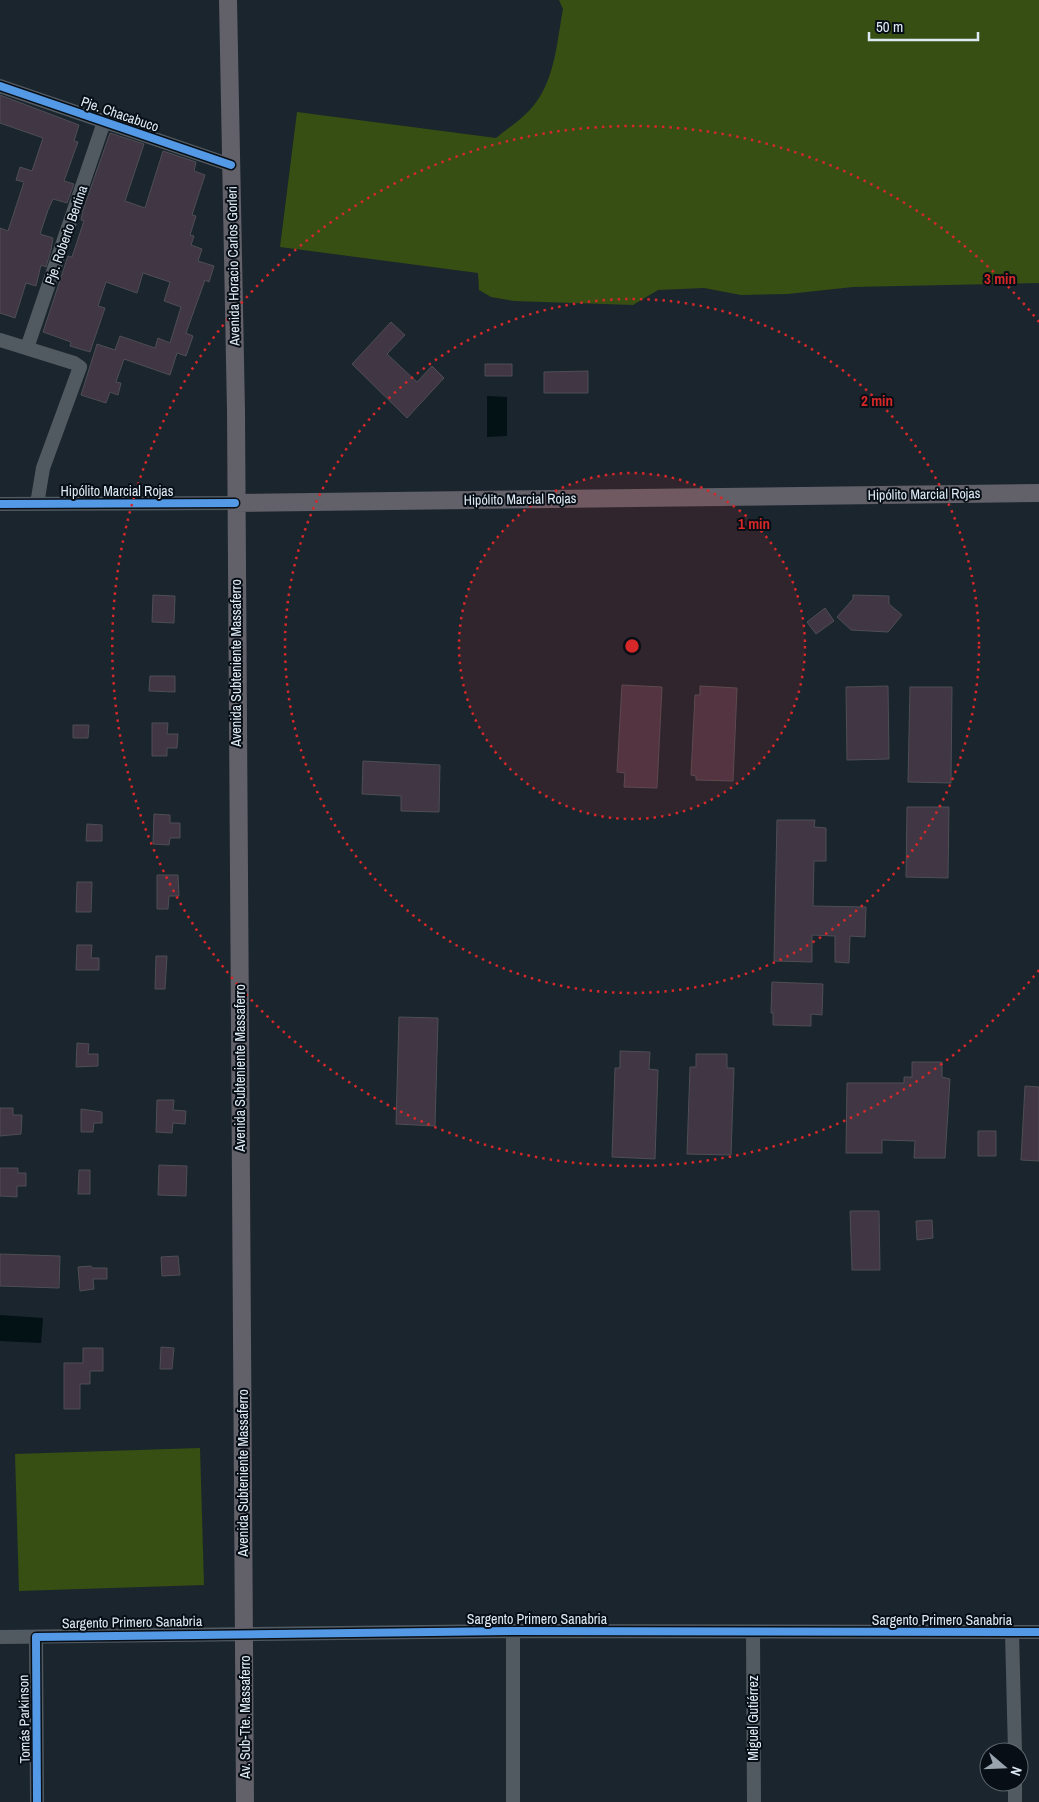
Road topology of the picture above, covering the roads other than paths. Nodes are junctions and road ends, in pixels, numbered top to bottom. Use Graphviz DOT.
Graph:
graph roads {
  1 [pos="228,0"];
  2 [pos="0,86"];
  3 [pos="104,122"];
  4 [pos="231,165"];
  5 [pos="0,340"];
  6 [pos="28,348"];
  7 [pos="1039,493"];
  8 [pos="235,503"];
  9 [pos="0,504"];
  10 [pos="37,504"];
  11 [pos="513,1631"];
  12 [pos="1012,1632"];
  13 [pos="1039,1632"];
  14 [pos="244,1633"];
  15 [pos="753,1633"];
  16 [pos="0,1637"];
  17 [pos="36,1637"];
  18 [pos="1014,1742"];
  19 [pos="38,1802"];
  20 [pos="245,1802"];
  21 [pos="513,1802"];
  22 [pos="754,1802"];
  1 -- 4 [label="main road, Avenida Horacio Carlos Gorleri"];
  2 -- 3 [label="street, Pje. Chacabuco"];
  3 -- 4 [label="street, Pje. Chacabuco"];
  3 -- 6 [label="street, Pje. Roberto Bertina"];
  4 -- 8 [label="main road, Avenida Horacio Carlos Gorleri"];
  5 -- 6 [label="street"];
  6 -- 10 [label="street"];
  7 -- 8 [label="main road, Hipólito Marcial Rojas"];
  8 -- 10 [label="street, Hipólito Marcial Rojas"];
  8 -- 14 [label="main road, Avenida Subteniente Massaferro"];
  9 -- 10 [label="street, Hipólito Marcial Rojas"];
  11 -- 14 [label="street, Sargento Primero Sanabria"];
  11 -- 15 [label="street, Sargento Primero Sanabria"];
  11 -- 21 [label="street"];
  12 -- 13 [label="street, Sargento Primero Sanabria"];
  12 -- 15 [label="street, Sargento Primero Sanabria"];
  12 -- 18 [label="street"];
  14 -- 17 [label="street, Sargento Primero Sanabria"];
  14 -- 20 [label="main road, Av. Sub-Tte. Massaferro"];
  15 -- 22 [label="street, Miguel Gutiérrez"];
  16 -- 17 [label="street, Sargento Primero Sanabria"];
  17 -- 19 [label="street, Tomás Parkinson"];
}
